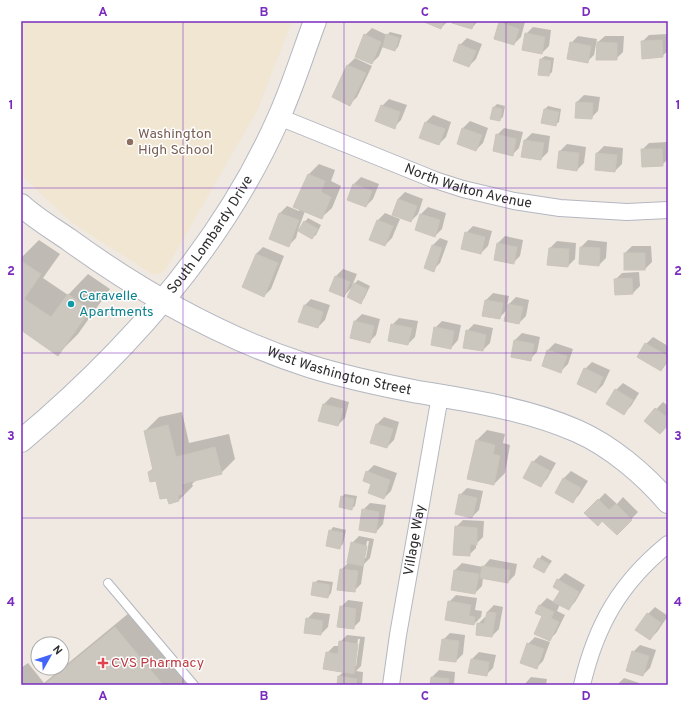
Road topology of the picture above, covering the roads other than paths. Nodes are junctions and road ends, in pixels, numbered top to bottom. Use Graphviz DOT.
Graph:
graph roads {
  1 [pos="316,21"];
  2 [pos="279,117"];
  3 [pos="21,205"];
  4 [pos="668,210"];
  5 [pos="163,301"];
  6 [pos="440,396"];
  7 [pos="21,441"];
  8 [pos="668,502"];
  9 [pos="668,544"];
  10 [pos="108,583"];
  11 [pos="194,685"];
  12 [pos="391,685"];
  13 [pos="582,685"];
  1 -- 2 [label="street, South Lombardy Drive"];
  2 -- 4 [label="street, North Walton Avenue"];
  2 -- 5 [label="street, South Lombardy Drive"];
  3 -- 5 [label="street, West Washington Street"];
  5 -- 6 [label="street, West Washington Street"];
  5 -- 7 [label="street, South Lombardy Drive"];
  6 -- 8 [label="street, West Washington Street"];
  6 -- 12 [label="street, Village Way"];
  9 -- 13 [label="street"];
  10 -- 11 [label="lane"];
}
